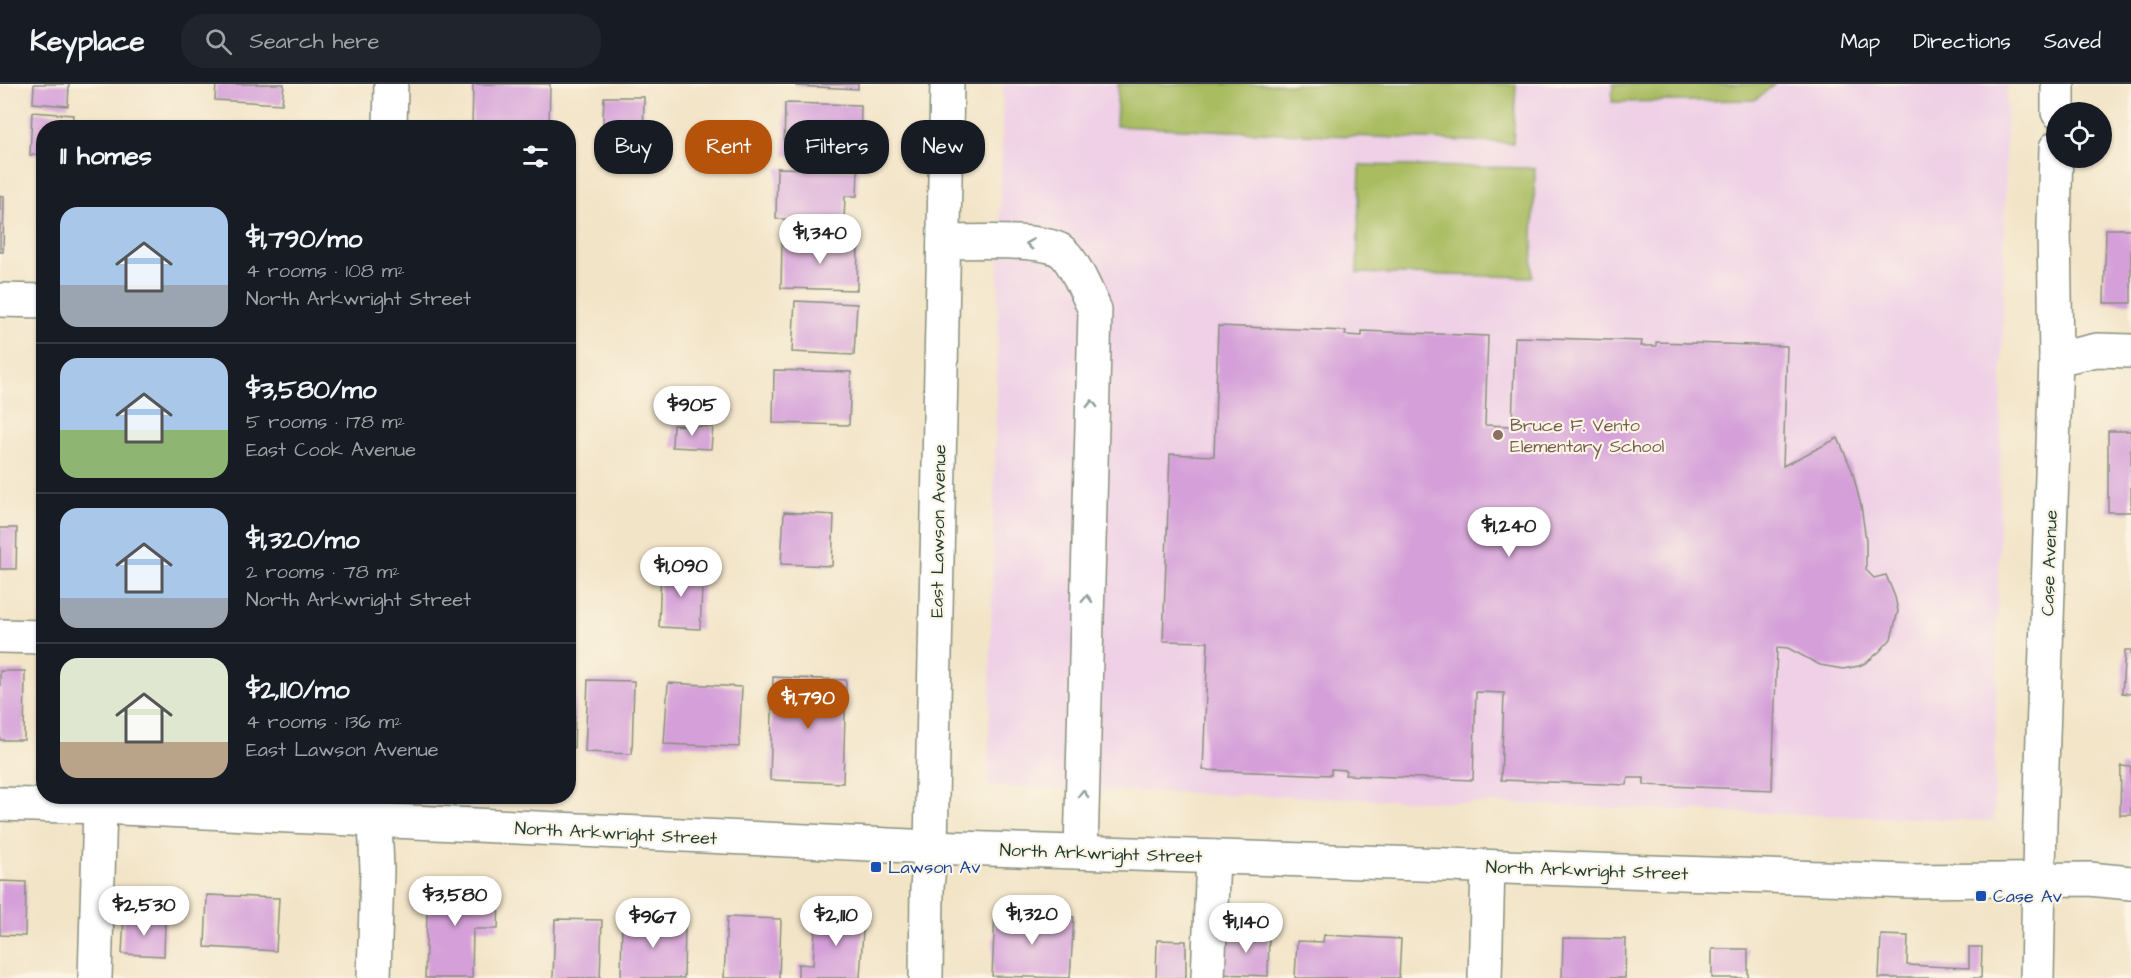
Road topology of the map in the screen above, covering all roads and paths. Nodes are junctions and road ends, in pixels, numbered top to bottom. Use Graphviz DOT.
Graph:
graph roads {
  1 [pos="391,84"];
  2 [pos="947,84"];
  3 [pos="2058,84"];
  4 [pos="2058,102"];
  5 [pos="390,120"];
  6 [pos="2056,168"];
  7 [pos="944,242"];
  8 [pos="0,300"];
  9 [pos="36,302"];
  10 [pos="2131,351"];
  11 [pos="2056,359"];
  12 [pos="0,636"];
  13 [pos="36,638"];
  14 [pos="36,802"];
  15 [pos="0,804"];
  16 [pos="77,804"];
  17 [pos="100,807"];
  18 [pos="375,809"];
  19 [pos="931,847"];
  20 [pos="1081,852"];
  21 [pos="1213,858"];
  22 [pos="1488,867"];
  23 [pos="2039,880"];
  24 [pos="2131,883"];
  25 [pos="95,978"];
  26 [pos="374,978"];
  27 [pos="926,978"];
  28 [pos="1208,978"];
  29 [pos="1485,978"];
  30 [pos="2037,978"];
  1 -- 5 [label="street"];
  2 -- 7 [label="street, East Lawson Avenue"];
  3 -- 4 [label="street"];
  6 -- 11 [label="street, Case Avenue"];
  7 -- 19 [label="street, East Lawson Avenue"];
  20 -- 7 [label="street, one-way"];
  8 -- 9 [label="street"];
  10 -- 11 [label="street"];
  11 -- 23 [label="street, Case Avenue"];
  12 -- 13 [label="street"];
  14 -- 15 [label="street, North Arkwright Street"];
  16 -- 17 [label="street, North Arkwright Street"];
  17 -- 18 [label="street, North Arkwright Street"];
  17 -- 25 [label="street"];
  18 -- 19 [label="street, North Arkwright Street"];
  18 -- 26 [label="street"];
  19 -- 20 [label="street, North Arkwright Street"];
  19 -- 27 [label="street, East Lawson Avenue"];
  20 -- 21 [label="street, North Arkwright Street"];
  21 -- 22 [label="street, North Arkwright Street"];
  21 -- 28 [label="street"];
  22 -- 23 [label="street, North Arkwright Street"];
  22 -- 29 [label="street"];
  23 -- 24 [label="street, North Arkwright Street"];
  23 -- 30 [label="street, Case Avenue"];
}
